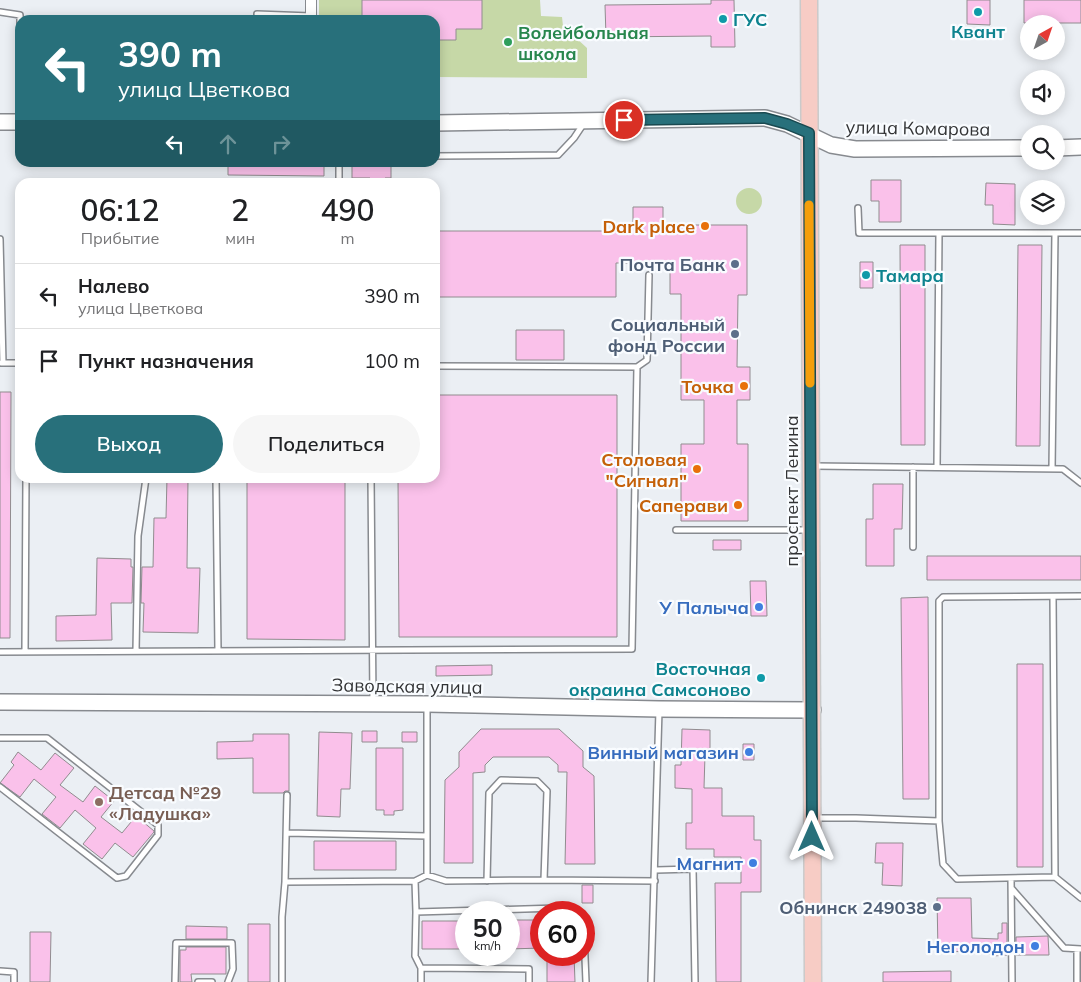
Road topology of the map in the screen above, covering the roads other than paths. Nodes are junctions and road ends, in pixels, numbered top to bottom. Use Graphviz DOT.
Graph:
graph roads {
  1 [pos="311,0"];
  2 [pos="809,0"];
  3 [pos="0,12"];
  4 [pos="257,14"];
  5 [pos="20,15"];
  6 [pos="270,15"];
  7 [pos="311,15"];
  8 [pos="586,121"];
  9 [pos="0,122"];
  10 [pos="15,122"];
  11 [pos="440,123"];
  12 [pos="809,133"];
  13 [pos="1020,148"];
  14 [pos="1065,148"];
  15 [pos="1081,148"];
  16 [pos="440,156"];
  17 [pos="858,208"];
  18 [pos="939,233"];
  19 [pos="1055,233"];
  20 [pos="1081,233"];
  21 [pos="0,239"];
  22 [pos="649,275"];
  23 [pos="1,363"];
  24 [pos="15,363"];
  25 [pos="440,366"];
  26 [pos="637,367"];
  27 [pos="811,466"];
  28 [pos="913,467"];
  29 [pos="937,467"];
  30 [pos="1052,469"];
  31 [pos="26,483"];
  32 [pos="145,483"];
  33 [pos="216,483"];
  34 [pos="371,483"];
  35 [pos="1081,483"];
  36 [pos="676,530"];
  37 [pos="811,530"];
  38 [pos="913,547"];
  39 [pos="1081,596"];
  40 [pos="1053,597"];
  41 [pos="372,650"];
  42 [pos="136,651"];
  43 [pos="218,651"];
  44 [pos="0,652"];
  45 [pos="25,652"];
  46 [pos="0,702"];
  47 [pos="373,704"];
  48 [pos="427,704"];
  49 [pos="659,709"];
  50 [pos="813,710"];
  51 [pos="0,738"];
  52 [pos="0,788"];
  53 [pos="288,796"];
  54 [pos="812,818"];
  55 [pos="939,821"];
  56 [pos="287,833"];
  57 [pos="427,836"];
  58 [pos="656,870"];
  59 [pos="427,875"];
  60 [pos="1055,877"];
  61 [pos="1011,878"];
  62 [pos="544,880"];
  63 [pos="415,881"];
  64 [pos="487,881"];
  65 [pos="655,881"];
  66 [pos="285,882"];
  67 [pos="1011,889"];
  68 [pos="1081,898"];
  69 [pos="530,909"];
  70 [pos="416,912"];
  71 [pos="1079,949"];
  72 [pos="585,966"];
  73 [pos="421,968"];
  74 [pos="0,971"];
  75 [pos="14,982"];
  76 [pos="176,982"];
  77 [pos="198,982"];
  78 [pos="212,982"];
  79 [pos="228,982"];
  80 [pos="282,982"];
  81 [pos="421,982"];
  82 [pos="529,982"];
  83 [pos="586,982"];
  84 [pos="651,982"];
  85 [pos="695,982"];
  86 [pos="814,982"];
  87 [pos="1012,982"];
  88 [pos="1077,982"];
  1 -- 7 [label="street"];
  2 -- 12 [label="main road, проспект Ленина"];
  3 -- 5 [label="lane"];
  4 -- 6 [label="lane"];
  8 -- 11 [label="street, улица Комарова"];
  8 -- 12 [label="street, улица Комарова"];
  8 -- 16 [label="lane"];
  9 -- 10 [label="street"];
  12 -- 13 [label="street, улица Комарова"];
  12 -- 27 [label="main road, проспект Ленина"];
  14 -- 15 [label="street"];
  17 -- 18 [label="lane"];
  18 -- 19 [label="lane"];
  18 -- 29 [label="lane"];
  19 -- 20 [label="lane"];
  19 -- 30 [label="lane"];
  21 -- 23 [label="lane"];
  22 -- 26 [label="lane"];
  23 -- 24 [label="lane"];
  25 -- 26 [label="lane"];
  26 -- 41 [label="lane"];
  27 -- 28 [label="lane"];
  27 -- 37 [label="main road, проспект Ленина"];
  28 -- 29 [label="lane"];
  28 -- 38 [label="lane"];
  29 -- 30 [label="lane"];
  30 -- 35 [label="lane"];
  31 -- 45 [label="lane"];
  32 -- 42 [label="lane"];
  33 -- 43 [label="lane"];
  34 -- 41 [label="lane"];
  36 -- 37 [label="lane"];
  37 -- 50 [label="main road, проспект Ленина"];
  39 -- 40 [label="lane"];
  40 -- 55 [label="lane"];
  40 -- 60 [label="lane"];
  41 -- 43 [label="lane"];
  41 -- 47 [label="lane"];
  42 -- 43 [label="lane"];
  42 -- 45 [label="lane"];
  44 -- 45 [label="lane"];
  46 -- 47 [label="street, Заводская улица"];
  47 -- 48 [label="street, Заводская улица"];
  48 -- 49 [label="street, Заводская улица"];
  48 -- 57 [label="lane"];
  49 -- 50 [label="street, Заводская улица"];
  49 -- 58 [label="lane"];
  50 -- 54 [label="main road, проспект Ленина"];
  51 -- 52 [label="lane"];
  53 -- 56 [label="lane"];
  54 -- 55 [label="lane"];
  54 -- 86 [label="main road, проспект Ленина"];
  55 -- 61 [label="lane"];
  56 -- 57 [label="lane"];
  56 -- 66 [label="lane"];
  57 -- 59 [label="lane"];
  58 -- 65 [label="lane"];
  58 -- 85 [label="lane"];
  59 -- 63 [label="lane"];
  59 -- 64 [label="lane"];
  60 -- 61 [label="lane"];
  60 -- 68 [label="lane"];
  61 -- 67 [label="lane"];
  62 -- 64 [label="lane"];
  62 -- 64 [label="lane"];
  62 -- 65 [label="lane"];
  63 -- 66 [label="lane"];
  63 -- 70 [label="lane"];
  65 -- 84 [label="lane"];
  66 -- 80 [label="lane"];
  67 -- 71 [label="lane"];
  67 -- 87 [label="lane"];
  69 -- 70 [label="lane"];
  70 -- 73 [label="lane"];
  71 -- 88 [label="lane"];
  72 -- 83 [label="lane"];
  73 -- 81 [label="lane"];
  73 -- 82 [label="lane"];
  74 -- 75 [label="lane"];
  76 -- 79 [label="lane"];
  77 -- 78 [label="lane"];
}
